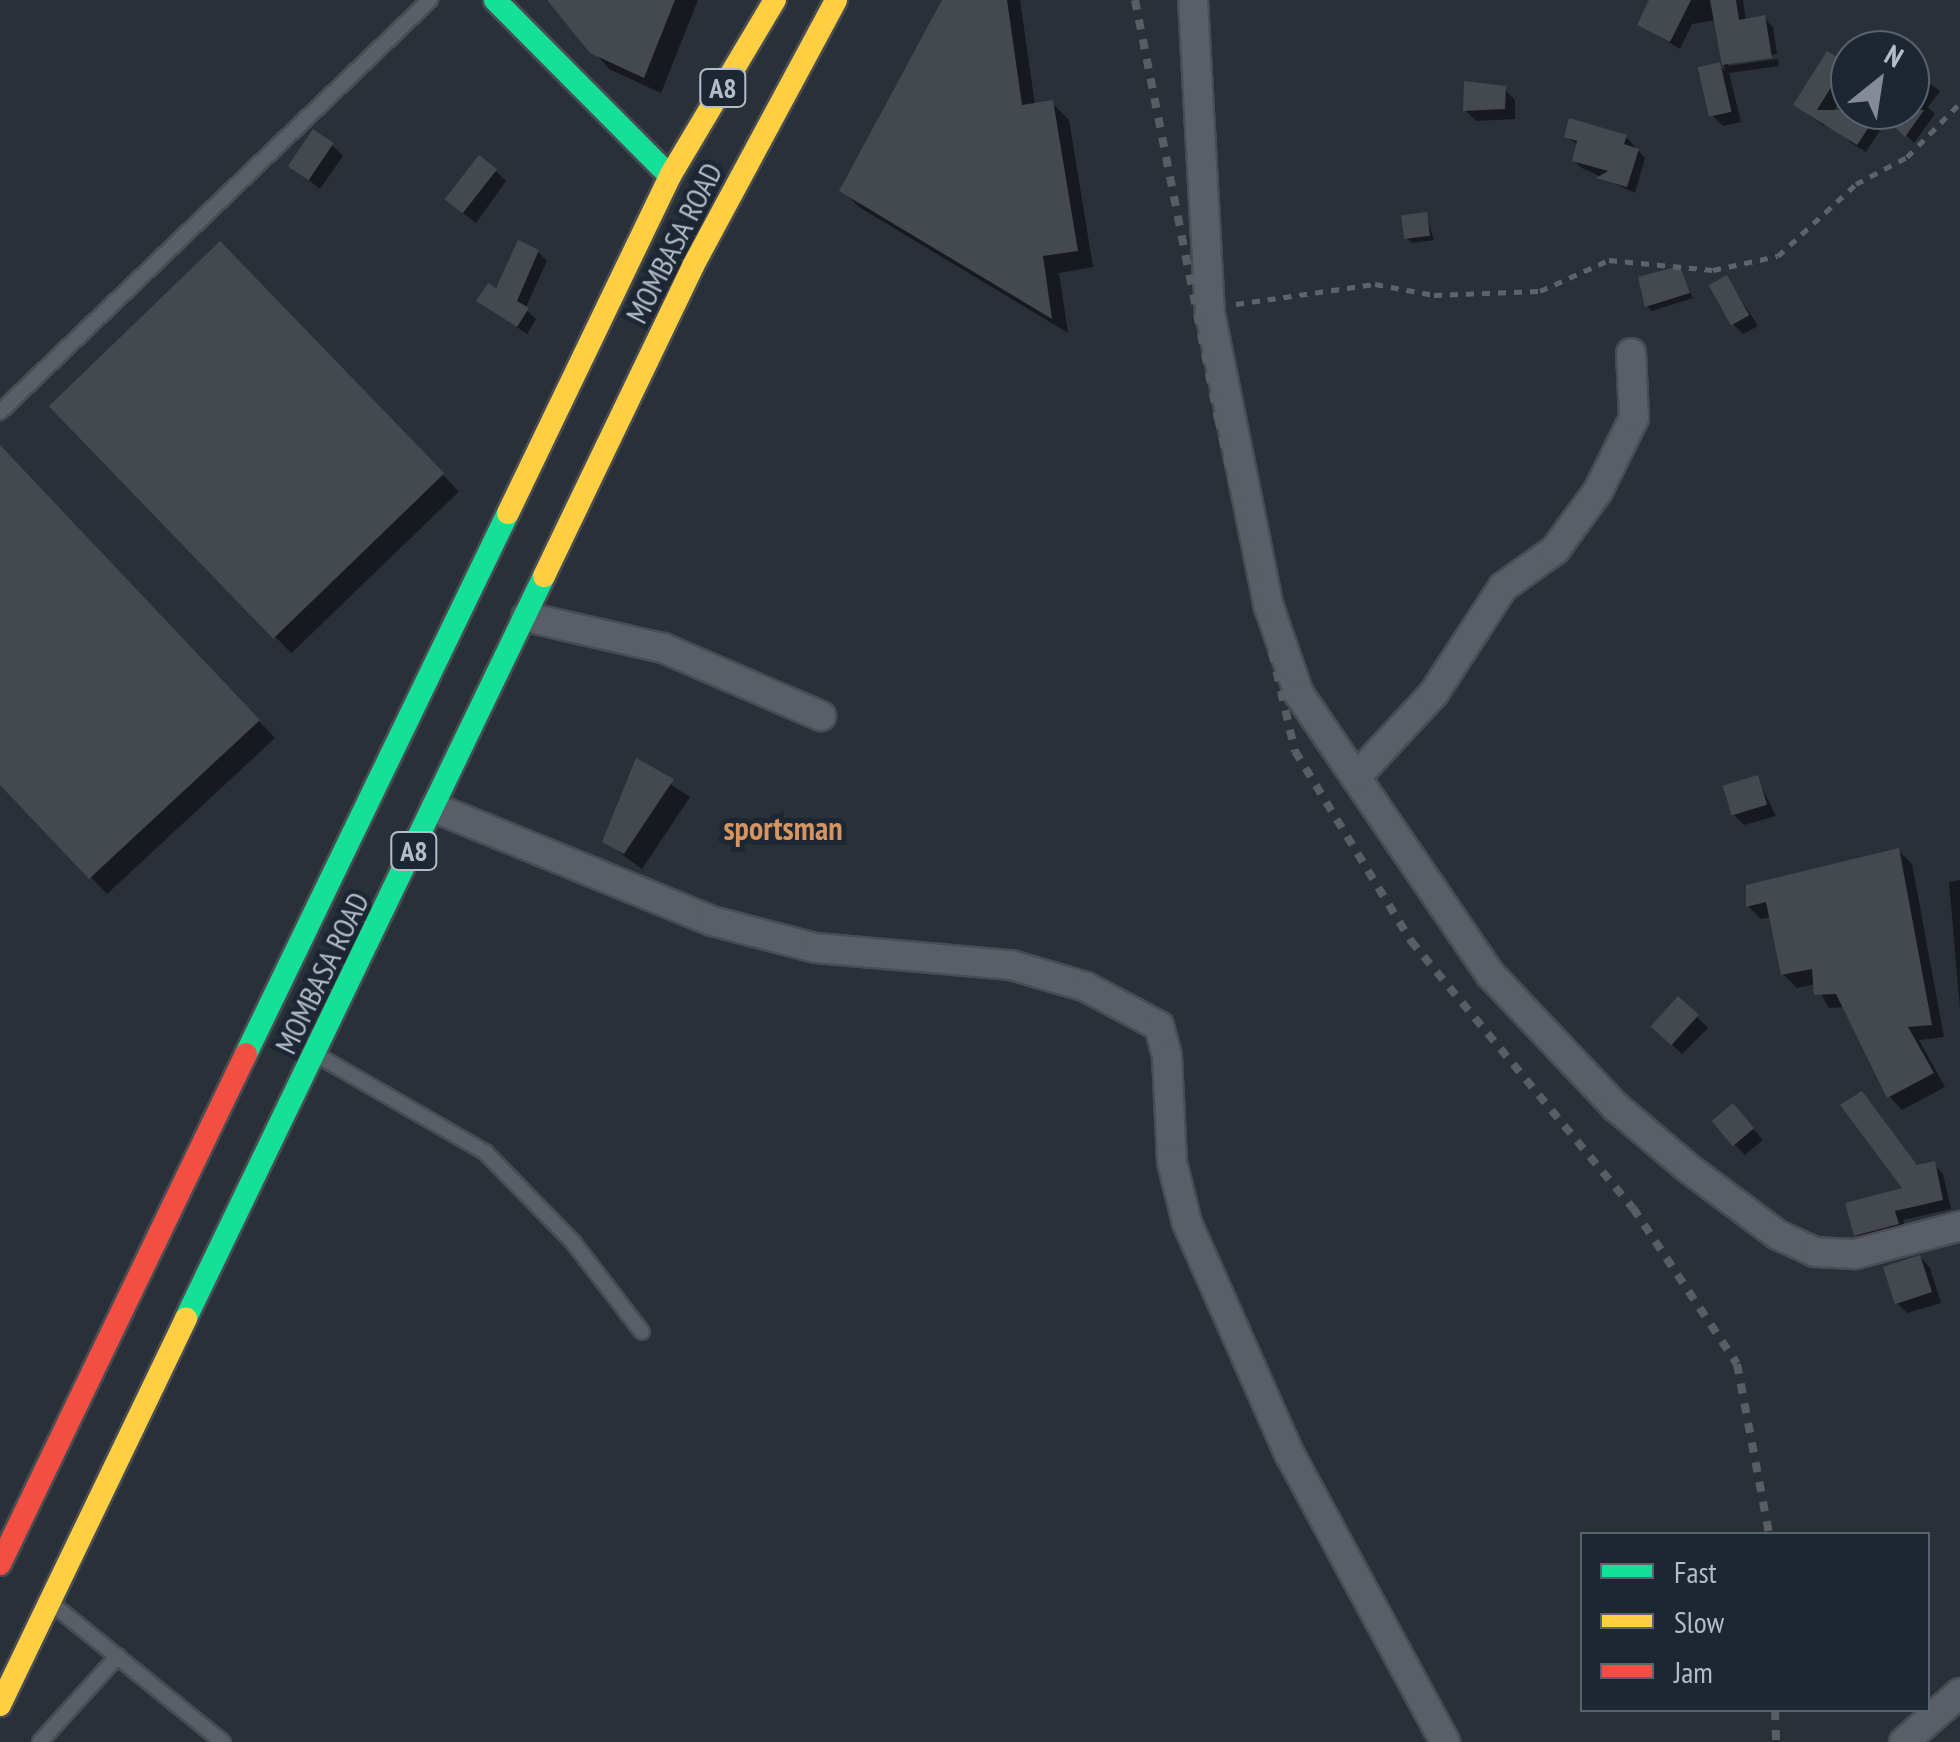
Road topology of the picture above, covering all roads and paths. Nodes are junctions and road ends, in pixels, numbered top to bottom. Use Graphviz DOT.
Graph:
graph roads {
  1 [pos="430,0"];
  2 [pos="495,0"];
  3 [pos="775,0"];
  4 [pos="836,0"];
  5 [pos="1193,0"];
  6 [pos="1960,103"];
  7 [pos="670,176"];
  8 [pos="1210,313"];
  9 [pos="1631,353"];
  10 [pos="0,412"];
  11 [pos="526,618"];
  12 [pos="822,716"];
  13 [pos="1358,776"];
  14 [pos="435,808"];
  15 [pos="316,1055"];
  16 [pos="1960,1226"];
  17 [pos="642,1332"];
  18 [pos="0,1564"];
  19 [pos="48,1601"];
  20 [pos="118,1656"];
  21 [pos="1960,1693"];
  22 [pos="0,1705"];
  23 [pos="40,1742"];
  24 [pos="223,1742"];
  25 [pos="1445,1742"];
  26 [pos="1904,1742"];
  1 -- 10 [label="lane"];
  2 -- 7 [label="main road"];
  3 -- 7 [label="main road, MOMBASA ROAD / A8"];
  4 -- 11 [label="main road, MOMBASA ROAD / A8"];
  5 -- 8 [label="street"];
  6 -- 8 [label="path"];
  7 -- 18 [label="main road, MOMBASA ROAD / A8"];
  8 -- 13 [label="street"];
  9 -- 13 [label="street"];
  11 -- 12 [label="street"];
  11 -- 14 [label="main road, MOMBASA ROAD / A8"];
  13 -- 16 [label="street"];
  14 -- 15 [label="main road, MOMBASA ROAD / A8"];
  14 -- 25 [label="street"];
  15 -- 17 [label="lane"];
  15 -- 19 [label="main road, MOMBASA ROAD / A8"];
  19 -- 20 [label="lane"];
  19 -- 22 [label="main road, MOMBASA ROAD / A8"];
  20 -- 23 [label="lane"];
  20 -- 24 [label="lane"];
  21 -- 26 [label="street"];
}
